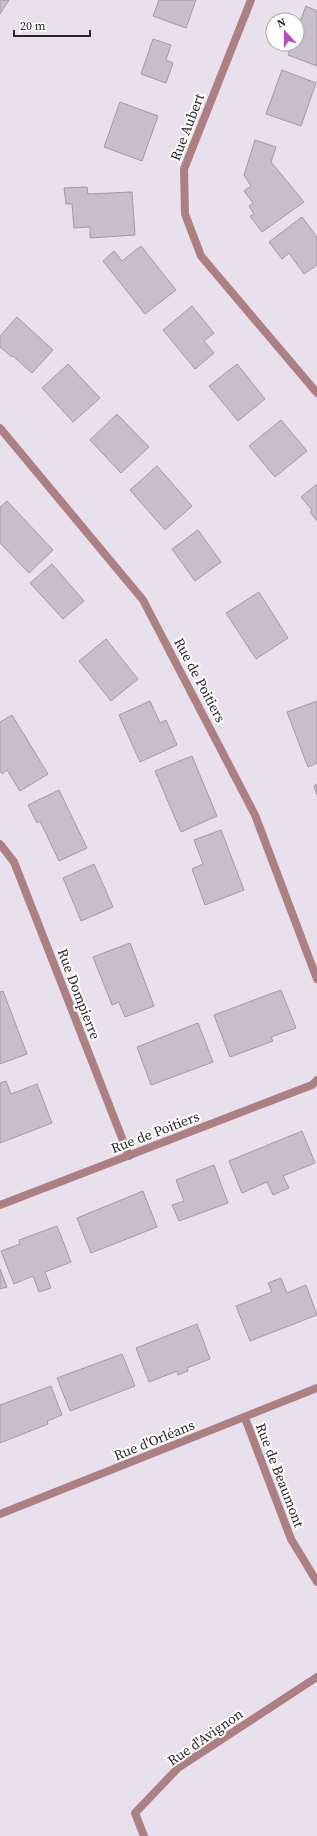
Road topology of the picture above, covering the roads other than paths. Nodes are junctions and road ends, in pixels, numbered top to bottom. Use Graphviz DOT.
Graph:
graph roads {
  1 [pos="251,0"];
  2 [pos="317,393"];
  3 [pos="0,428"];
  4 [pos="0,844"];
  5 [pos="317,980"];
  6 [pos="317,1080"];
  7 [pos="129,1156"];
  8 [pos="0,1205"];
  9 [pos="317,1388"];
  10 [pos="245,1418"];
  11 [pos="0,1514"];
  12 [pos="317,1582"];
  13 [pos="317,1677"];
  14 [pos="144,1836"];
  1 -- 2 [label="street, Rue Aubert"];
  3 -- 5 [label="street, Rue de Poitiers"];
  4 -- 7 [label="street, Rue Dompierre"];
  6 -- 7 [label="street, Rue de Poitiers"];
  7 -- 8 [label="street, Rue de Poitiers"];
  9 -- 10 [label="street, Rue d'Orléans"];
  10 -- 11 [label="street, Rue d'Orléans"];
  10 -- 12 [label="street, Rue de Beaumont"];
  13 -- 14 [label="street, Rue d'Avignon"];
}
